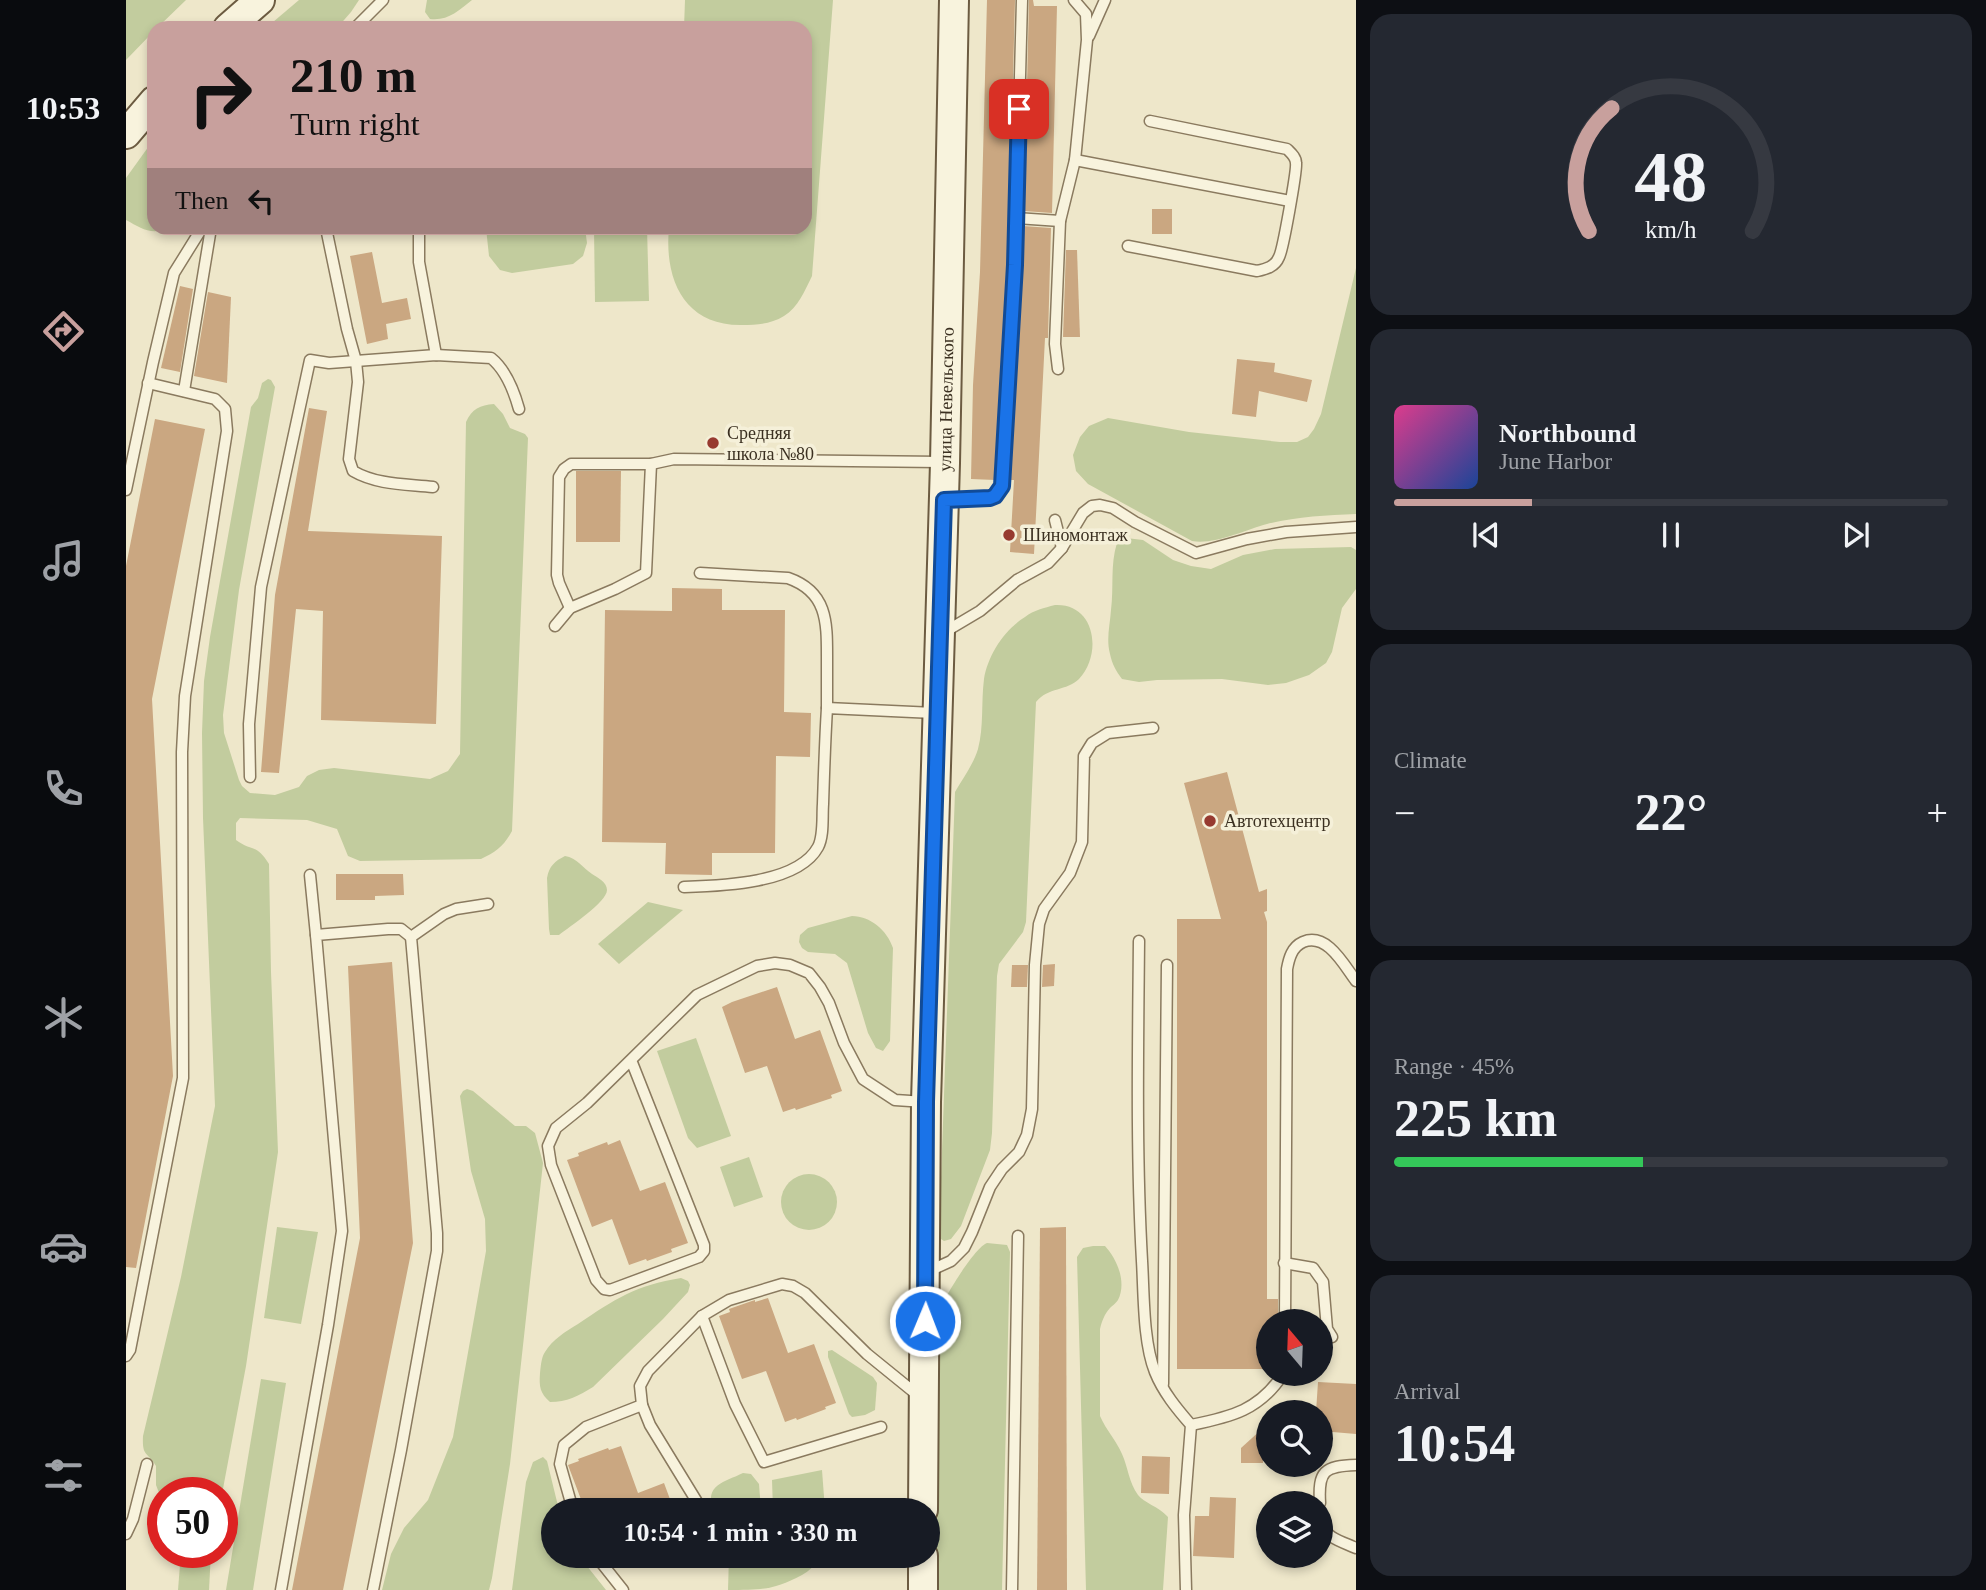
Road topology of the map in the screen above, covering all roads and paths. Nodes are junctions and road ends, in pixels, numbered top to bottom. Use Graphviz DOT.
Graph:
graph roads {
  1 [pos="260,0"];
  2 [pos="383,0"];
  3 [pos="954,0"];
  4 [pos="1022,0"];
  5 [pos="1074,0"];
  6 [pos="1105,0"];
  7 [pos="236,21"];
  8 [pos="362,21"];
  9 [pos="1087,40"];
  10 [pos="147,109"];
  11 [pos="1150,121"];
  12 [pos="126,134"];
  13 [pos="1075,160"];
  14 [pos="1290,201"];
  15 [pos="1016,218"];
  16 [pos="1060,221"];
  17 [pos="198,235"];
  18 [pos="209,235"];
  19 [pos="327,235"];
  20 [pos="419,235"];
  21 [pos="1128,246"];
  22 [pos="436,355"];
  23 [pos="356,361"];
  24 [pos="1058,369"];
  25 [pos="148,383"];
  26 [pos="184,391"];
  27 [pos="519,410"];
  28 [pos="945,463"];
  29 [pos="651,464"];
  30 [pos="433,487"];
  31 [pos="126,490"];
  32 [pos="944,500"];
  33 [pos="1055,520"];
  34 [pos="1356,527"];
  35 [pos="1062,548"];
  36 [pos="700,573"];
  37 [pos="570,608"];
  38 [pos="555,626"];
  39 [pos="940,635"];
  40 [pos="827,708"];
  41 [pos="938,713"];
  42 [pos="1153,728"];
  43 [pos="250,777"];
  44 [pos="310,875"];
  45 [pos="684,887"];
  46 [pos="488,904"];
  47 [pos="316,935"];
  48 [pos="411,937"];
  49 [pos="1139,941"];
  50 [pos="1167,965"];
  51 [pos="1356,981"];
  52 [pos="632,1060"];
  53 [pos="926,1102"];
  54 [pos="1018,1236"];
  55 [pos="1284,1263"];
  56 [pos="925,1273"];
  57 [pos="1285,1309"];
  58 [pos="1325,1309"];
  59 [pos="702,1316"];
  60 [pos="126,1356"];
  61 [pos="1274,1386"];
  62 [pos="1163,1388"];
  63 [pos="923,1399"];
  64 [pos="642,1405"];
  65 [pos="1191,1425"];
  66 [pos="881,1427"];
  67 [pos="147,1464"];
  68 [pos="1356,1465"];
  69 [pos="1319,1491"];
  70 [pos="570,1498"];
  71 [pos="695,1498"];
  72 [pos="922,1498"];
  73 [pos="126,1534"];
  74 [pos="1333,1536"];
  75 [pos="1356,1548"];
  76 [pos="606,1568"];
  77 [pos="923,1568"];
  78 [pos="281,1590"];
  79 [pos="373,1590"];
  80 [pos="623,1590"];
  81 [pos="923,1590"];
  82 [pos="1012,1590"];
  83 [pos="1186,1590"];
  1 -- 7 [label="main road"];
  2 -- 8 [label="lane"];
  3 -- 28 [label="main road, улица Невельского"];
  4 -- 15 [label="lane"];
  5 -- 9 [label="lane"];
  6 -- 9 [label="lane"];
  9 -- 13 [label="lane"];
  10 -- 12 [label="main road"];
  11 -- 14 [label="lane"];
  13 -- 14 [label="lane"];
  13 -- 16 [label="lane"];
  14 -- 21 [label="lane"];
  15 -- 16 [label="lane"];
  15 -- 32 [label="lane"];
  16 -- 24 [label="lane"];
  17 -- 25 [label="lane"];
  18 -- 26 [label="lane"];
  19 -- 23 [label="lane"];
  20 -- 22 [label="lane"];
  22 -- 23 [label="lane"];
  22 -- 27 [label="lane"];
  23 -- 30 [label="lane"];
  23 -- 43 [label="lane"];
  25 -- 26 [label="lane"];
  25 -- 31 [label="lane"];
  26 -- 60 [label="lane"];
  28 -- 29 [label="lane"];
  28 -- 32 [label="main road, улица Невельского"];
  29 -- 37 [label="lane"];
  29 -- 37 [label="lane"];
  32 -- 39 [label="main road, улица Невельского"];
  33 -- 35 [label="lane"];
  34 -- 35 [label="lane"];
  35 -- 39 [label="lane"];
  36 -- 40 [label="lane"];
  37 -- 38 [label="lane"];
  39 -- 41 [label="main road, улица Невельского"];
  40 -- 41 [label="lane"];
  40 -- 45 [label="lane"];
  41 -- 53 [label="main road, улица Невельского"];
  42 -- 56 [label="lane"];
  44 -- 47 [label="lane"];
  46 -- 48 [label="lane"];
  47 -- 48 [label="lane"];
  47 -- 78 [label="lane"];
  48 -- 79 [label="lane"];
  49 -- 62 [label="lane"];
  50 -- 62 [label="lane"];
  51 -- 55 [label="lane"];
  52 -- 52 [label="lane"];
  52 -- 53 [label="lane"];
  53 -- 56 [label="main road, улица Невельского"];
  54 -- 82 [label="lane"];
  55 -- 57 [label="lane"];
  55 -- 58 [label="lane"];
  56 -- 63 [label="main road, улица Невельского"];
  59 -- 63 [label="lane"];
  59 -- 64 [label="lane"];
  59 -- 66 [label="lane"];
  61 -- 65 [label="lane"];
  62 -- 65 [label="lane"];
  63 -- 72 [label="main road, улица Невельского"];
  64 -- 70 [label="lane"];
  64 -- 71 [label="lane"];
  65 -- 83 [label="lane"];
  67 -- 73 [label="lane"];
  68 -- 69 [label="lane"];
  74 -- 75 [label="lane"];
  76 -- 80 [label="lane"];
  77 -- 81 [label="main road"];
}
